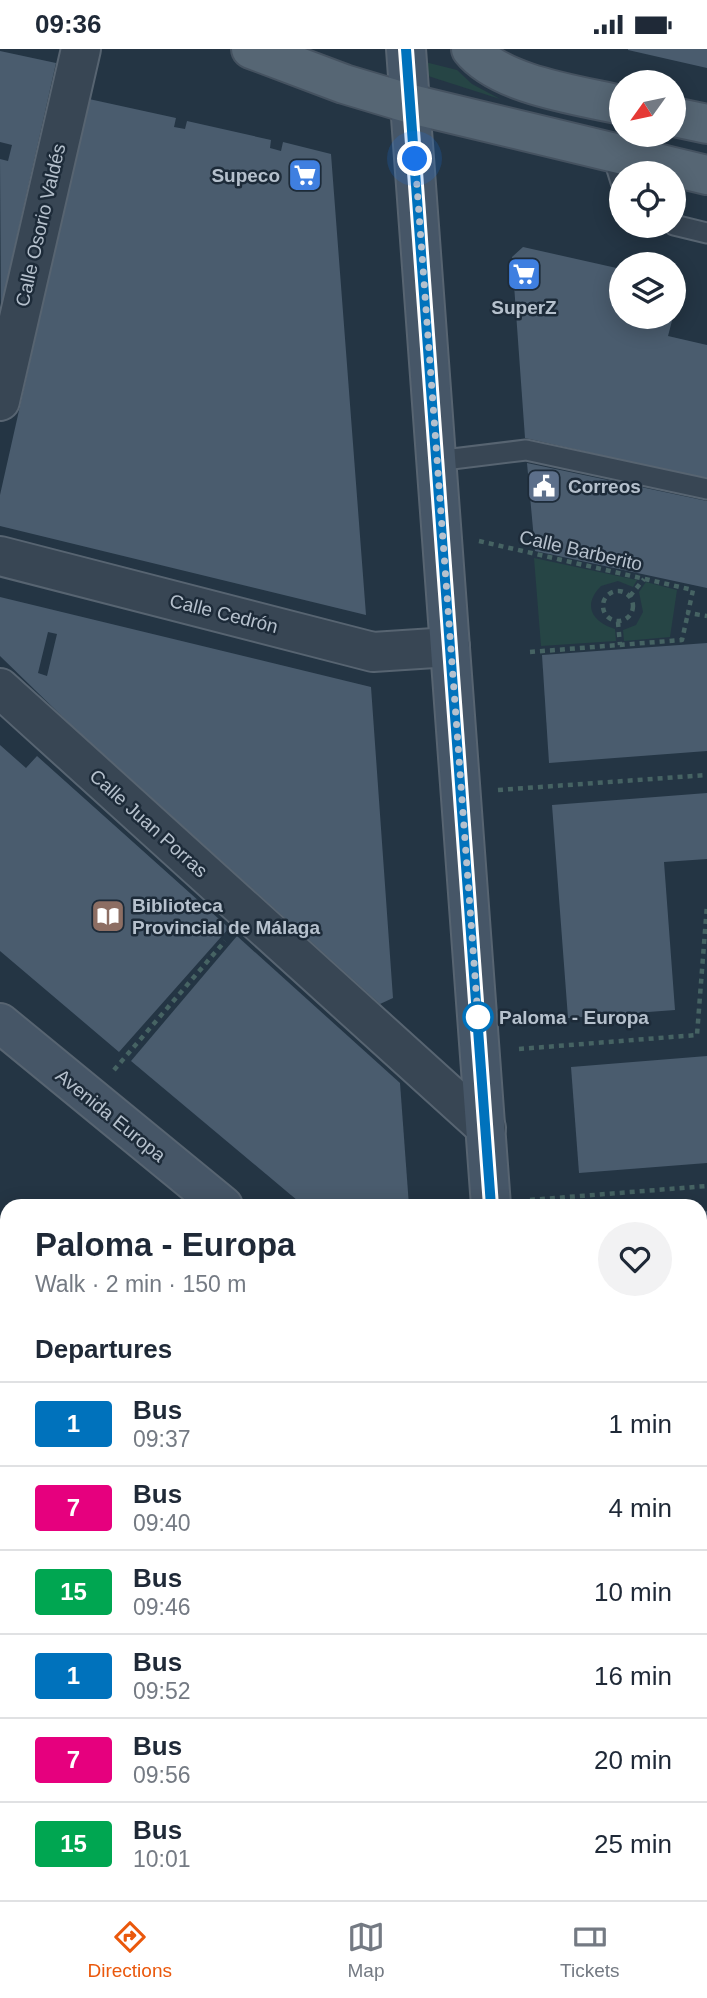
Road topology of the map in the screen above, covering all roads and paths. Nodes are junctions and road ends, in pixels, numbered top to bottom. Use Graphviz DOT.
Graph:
graph roads {
  1 [pos="81,49"];
  2 [pos="251,49"];
  3 [pos="406,49"];
  4 [pos="479,57"];
  5 [pos="609,102"];
  6 [pos="411,104"];
  7 [pos="686,120"];
  8 [pos="707,124"];
  9 [pos="609,165"];
  10 [pos="686,172"];
  11 [pos="707,174"];
  12 [pos="686,228"];
  13 [pos="707,233"];
  14 [pos="0,401"];
  15 [pos="436,461"];
  16 [pos="707,489"];
  17 [pos="441,532"];
  18 [pos="0,556"];
  19 [pos="644,579"];
  20 [pos="630,596"];
  21 [pos="688,613"];
  22 [pos="707,616"];
  23 [pos="618,622"];
  24 [pos="620,645"];
  25 [pos="450,647"];
  26 [pos="530,652"];
  27 [pos="0,688"];
  28 [pos="707,775"];
  29 [pos="461,793"];
  30 [pos="707,905"];
  31 [pos="229,936"];
  32 [pos="0,1023"];
  33 [pos="480,1052"];
  34 [pos="117,1066"];
  35 [pos="486,1128"];
  36 [pos="707,1186"];
  37 [pos="214,1199"];
  38 [pos="491,1199"];
  39 [pos="559,1199"];
  1 -- 14 [label="street, Calle Osorio Valdés"];
  2 -- 6 [label="main road"];
  3 -- 6 [label="main road"];
  4 -- 5 [label="main road"];
  6 -- 9 [label="main road"];
  6 -- 15 [label="main road"];
  7 -- 8 [label="main road"];
  10 -- 11 [label="main road"];
  12 -- 13 [label="lane"];
  15 -- 16 [label="lane"];
  15 -- 17 [label="main road"];
  17 -- 19 [label="path, Calle Barberito"];
  17 -- 25 [label="main road"];
  18 -- 25 [label="street, Calle Cedrón"];
  19 -- 20 [label="path"];
  19 -- 21 [label="path, Calle Barberito"];
  20 -- 23 [label="path"];
  20 -- 23 [label="path"];
  21 -- 22 [label="path"];
  21 -- 24 [label="path"];
  23 -- 24 [label="path"];
  24 -- 26 [label="path"];
  25 -- 29 [label="main road"];
  27 -- 35 [label="street, Calle Juan Porras"];
  28 -- 29 [label="path"];
  29 -- 33 [label="main road"];
  30 -- 33 [label="path"];
  31 -- 34 [label="path"];
  32 -- 37 [label="main road, Avenida Europa"];
  33 -- 35 [label="main road"];
  35 -- 38 [label="main road"];
  36 -- 39 [label="path"];
}
